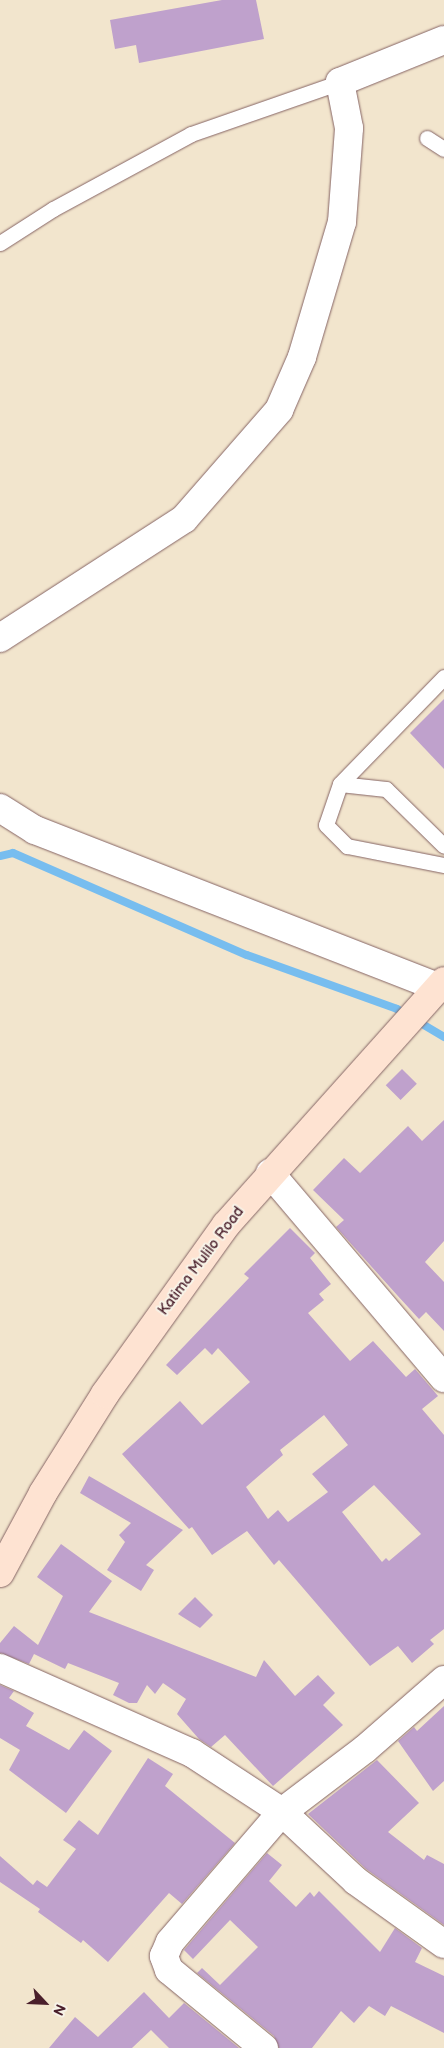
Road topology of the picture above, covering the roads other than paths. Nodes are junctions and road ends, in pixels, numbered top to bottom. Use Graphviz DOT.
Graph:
graph roads {
  1 [pos="444,40"];
  2 [pos="340,82"];
  3 [pos="427,138"];
  4 [pos="444,149"];
  5 [pos="0,243"];
  6 [pos="0,638"];
  7 [pos="444,677"];
  8 [pos="340,784"];
  9 [pos="0,808"];
  10 [pos="443,843"];
  11 [pos="427,860"];
  12 [pos="444,865"];
  13 [pos="434,991"];
  14 [pos="270,1173"];
  15 [pos="444,1378"];
  16 [pos="0,1573"];
  17 [pos="0,1668"];
  18 [pos="444,1680"];
  19 [pos="282,1812"];
  20 [pos="444,1944"];
  21 [pos="264,2048"];
  1 -- 2 [label="street"];
  2 -- 5 [label="lane"];
  2 -- 6 [label="street"];
  3 -- 4 [label="lane"];
  7 -- 8 [label="lane"];
  8 -- 10 [label="lane"];
  8 -- 11 [label="lane"];
  9 -- 13 [label="street"];
  10 -- 11 [label="lane"];
  11 -- 12 [label="lane"];
  13 -- 14 [label="main road, Katima Mulilo Road"];
  14 -- 15 [label="street"];
  14 -- 16 [label="main road, Katima Mulilo Road"];
  17 -- 19 [label="street"];
  18 -- 19 [label="street"];
  19 -- 20 [label="street"];
  19 -- 21 [label="street"];
}
